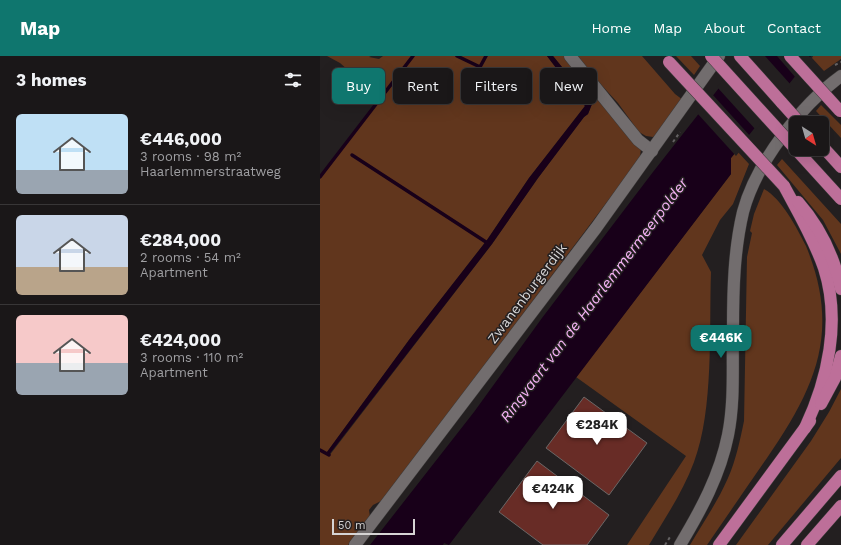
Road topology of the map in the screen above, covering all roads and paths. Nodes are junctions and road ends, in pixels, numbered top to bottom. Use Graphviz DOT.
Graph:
graph roads {
  1 [pos="570,56"];
  2 [pos="711,56"];
  3 [pos="719,56"];
  4 [pos="740,56"];
  5 [pos="790,56"];
  6 [pos="667,59"];
  7 [pos="841,76"];
  8 [pos="841,111"];
  9 [pos="794,116"];
  10 [pos="652,151"];
  11 [pos="829,154"];
  12 [pos="841,167"];
  13 [pos="784,186"];
  14 [pos="841,199"];
  15 [pos="841,289"];
  16 [pos="841,356"];
  17 [pos="805,428"];
  18 [pos="841,476"];
  19 [pos="841,506"];
  20 [pos="355,545"];
  21 [pos="680,545"];
  22 [pos="719,545"];
  23 [pos="782,545"];
  24 [pos="807,545"];
  1 -- 10 [label="street"];
  2 -- 14 [label="highway, bridge"];
  3 -- 10 [label="street, Zwanenburgerdijk"];
  4 -- 9 [label="highway, bridge"];
  5 -- 8 [label="highway, bridge"];
  6 -- 13 [label="highway, bridge"];
  7 -- 21 [label="street"];
  10 -- 20 [label="street, Zwanenburgerdijk"];
  11 -- 12 [label="highway"];
  13 -- 15 [label="highway"];
  13 -- 17 [label="highway"];
  16 -- 17 [label="highway"];
  17 -- 22 [label="highway"];
  18 -- 23 [label="highway"];
  19 -- 24 [label="highway"];
}
